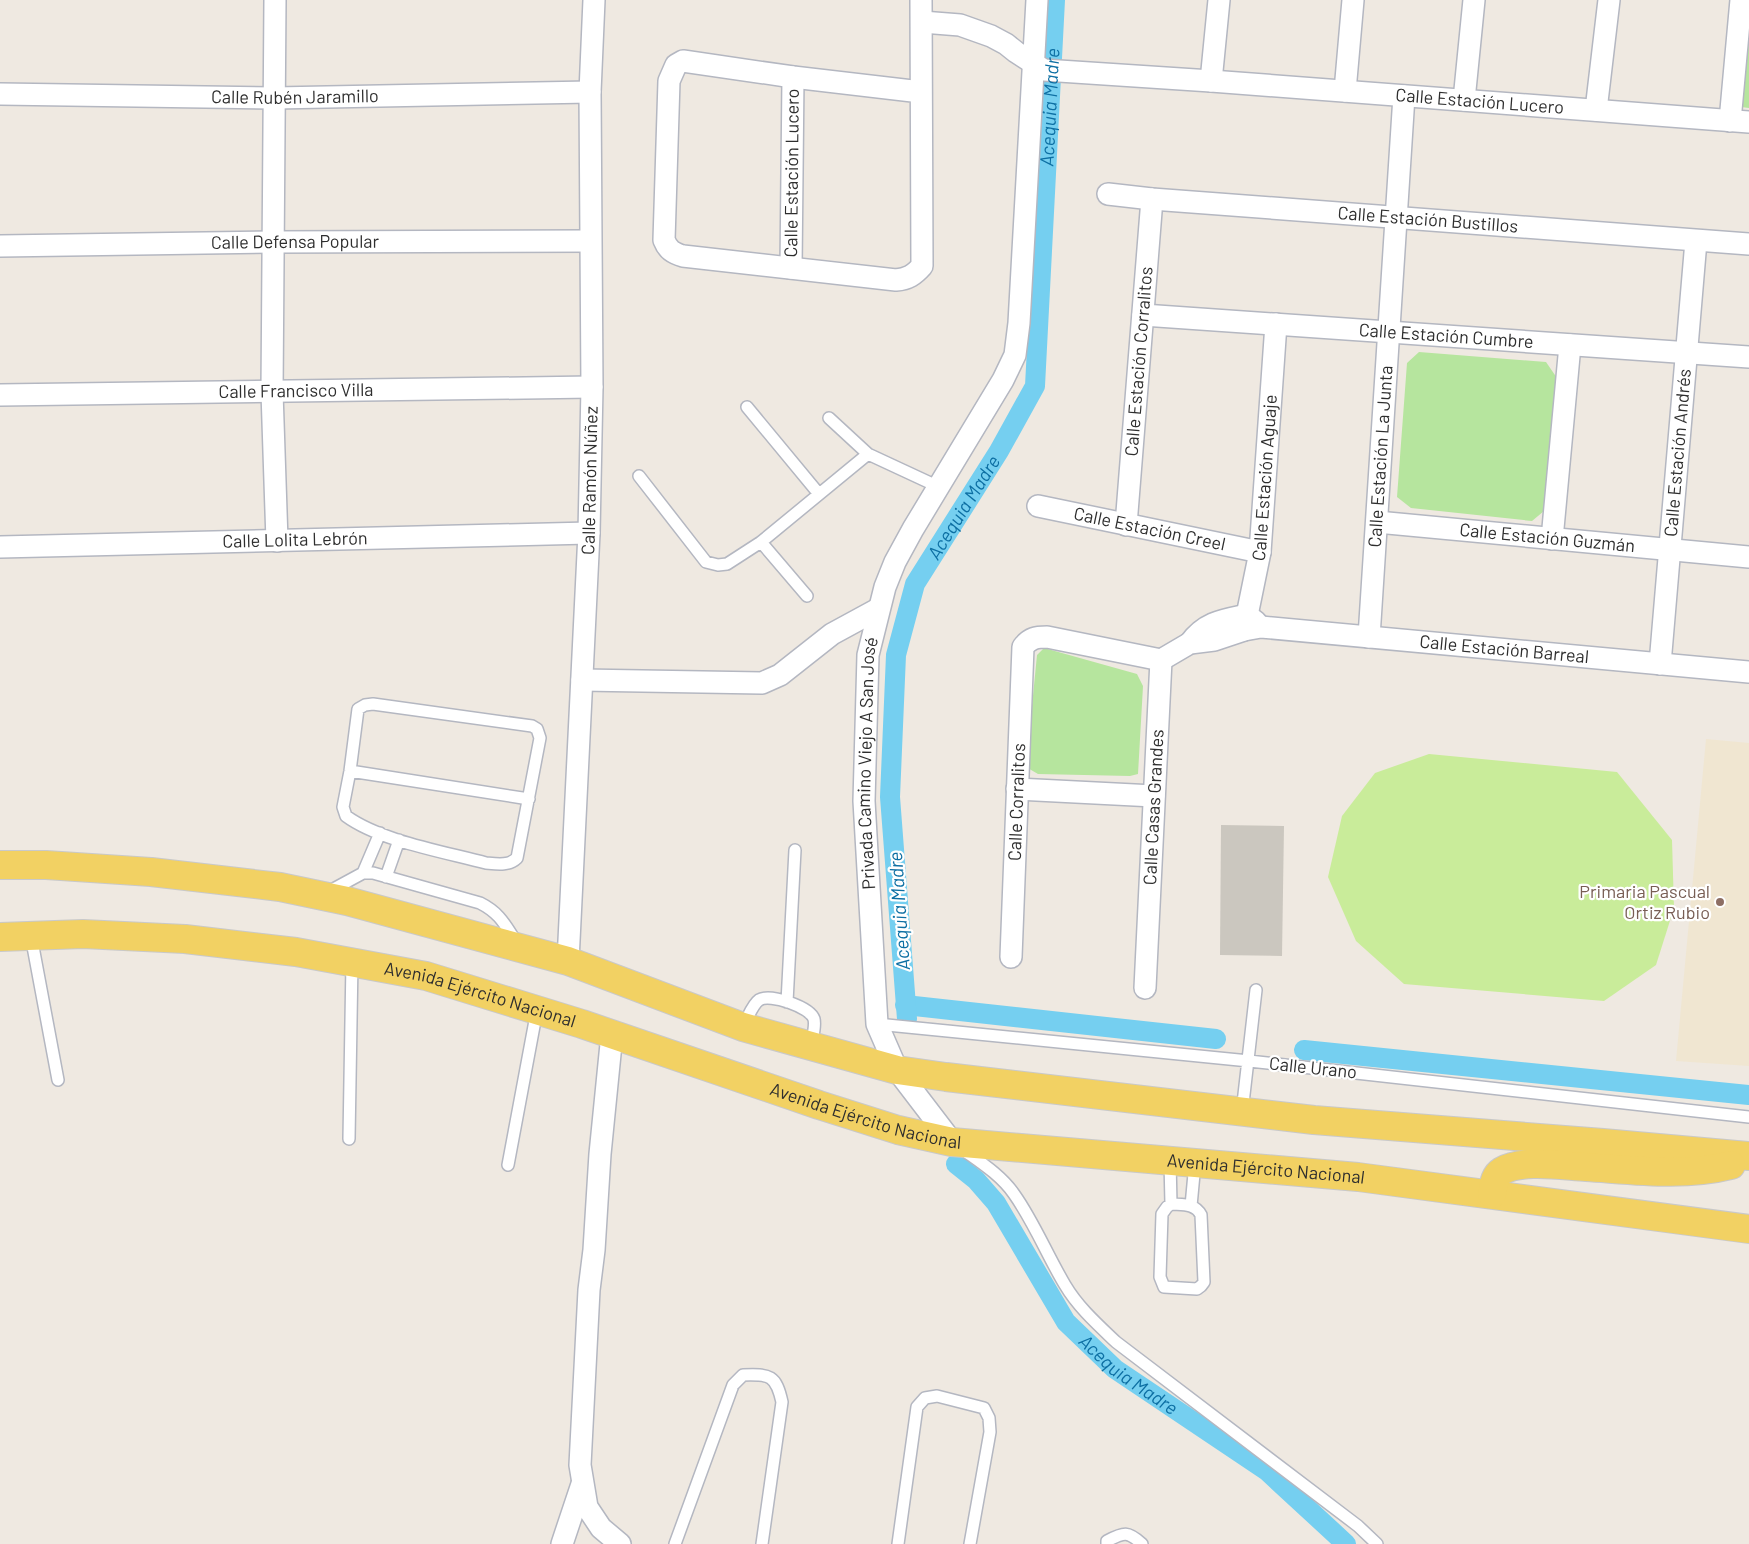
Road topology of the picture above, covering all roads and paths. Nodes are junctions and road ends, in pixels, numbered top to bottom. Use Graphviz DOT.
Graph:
graph roads {
  1 [pos="275,0"];
  2 [pos="594,0"];
  3 [pos="921,0"];
  4 [pos="1037,0"];
  5 [pos="1219,0"];
  6 [pos="1353,0"];
  7 [pos="1474,0"];
  8 [pos="1609,0"];
  9 [pos="1741,0"];
  10 [pos="922,22"];
  11 [pos="1047,69"];
  12 [pos="793,77"];
  13 [pos="1211,81"];
  14 [pos="1346,91"];
  15 [pos="590,92"];
  16 [pos="921,92"];
  17 [pos="0,94"];
  18 [pos="1404,96"];
  19 [pos="274,98"];
  20 [pos="1464,100"];
  21 [pos="1596,110"];
  22 [pos="1739,122"];
  23 [pos="1108,194"];
  24 [pos="1152,199"];
  25 [pos="1396,218"];
  26 [pos="1696,240"];
  27 [pos="590,241"];
  28 [pos="273,242"];
  29 [pos="1749,244"];
  30 [pos="0,246"];
  31 [pos="791,268"];
  32 [pos="1143,315"];
  33 [pos="1276,324"];
  34 [pos="1389,332"];
  35 [pos="1570,344"];
  36 [pos="1686,353"];
  37 [pos="1749,357"];
  38 [pos="592,387"];
  39 [pos="272,392"];
  40 [pos="0,395"];
  41 [pos="747,407"];
  42 [pos="829,418"];
  43 [pos="868,454"];
  44 [pos="640,476"];
  45 [pos="938,487"];
  46 [pos="819,494"];
  47 [pos="1038,506"];
  48 [pos="1377,522"];
  49 [pos="1126,525"];
  50 [pos="589,533"];
  51 [pos="1552,539"];
  52 [pos="277,541"];
  53 [pos="761,542"];
  54 [pos="0,547"];
  55 [pos="1670,550"];
  56 [pos="1260,552"];
  57 [pos="1749,557"];
  58 [pos="808,596"];
  59 [pos="878,609"];
  60 [pos="1250,624"];
  61 [pos="1370,637"];
  62 [pos="1161,660"];
  63 [pos="1660,664"];
  64 [pos="1749,672"];
  65 [pos="582,680"];
  66 [pos="350,771"];
  67 [pos="1016,789"];
  68 [pos="1154,796"];
  69 [pos="529,799"];
  70 [pos="380,833"];
  71 [pos="399,840"];
  72 [pos="795,850"];
  73 [pos="0,865"];
  74 [pos="363,873"];
  75 [pos="386,876"];
  76 [pos="321,895"];
  77 [pos="0,936"];
  78 [pos="31,936"];
  79 [pos="521,948"];
  80 [pos="1011,957"];
  81 [pos="568,961"];
  82 [pos="352,962"];
  83 [pos="1145,988"];
  84 [pos="1256,990"];
  85 [pos="788,1002"];
  86 [pos="536,1010"];
  87 [pos="876,1024"];
  88 [pos="743,1028"];
  89 [pos="612,1034"];
  90 [pos="811,1046"];
  91 [pos="1248,1061"];
  92 [pos="897,1070"];
  93 [pos="58,1080"];
  94 [pos="1242,1112"];
  95 [pos="1749,1117"];
  96 [pos="349,1139"];
  97 [pos="952,1142"];
  98 [pos="1749,1156"];
  99 [pos="1749,1161"];
  100 [pos="1182,1162"];
  101 [pos="508,1165"];
  102 [pos="1492,1194"];
  103 [pos="1170,1204"];
  104 [pos="1191,1206"];
  105 [pos="1749,1229"];
  106 [pos="582,1481"];
  107 [pos="562,1544"];
  108 [pos="620,1544"];
  109 [pos="675,1544"];
  110 [pos="762,1544"];
  111 [pos="898,1544"];
  112 [pos="970,1544"];
  113 [pos="1107,1544"];
  114 [pos="1142,1544"];
  115 [pos="1377,1544"];
  1 -- 19 [label="street"];
  2 -- 15 [label="street, Calle Ramón Núñez"];
  3 -- 10 [label="street, Calle Estación Lucero"];
  4 -- 11 [label="street"];
  5 -- 13 [label="street"];
  6 -- 14 [label="street"];
  7 -- 20 [label="street"];
  8 -- 21 [label="street"];
  9 -- 22 [label="street"];
  10 -- 11 [label="street"];
  10 -- 16 [label="street, Calle Estación Lucero"];
  11 -- 13 [label="street, Calle Estación Lucero"];
  11 -- 45 [label="street, Privada Camino Viejo A San José"];
  12 -- 16 [label="street, Calle Estación Lucero"];
  12 -- 31 [label="street, Calle Estación Lucero"];
  12 -- 31 [label="street, Calle Estación Lucero"];
  13 -- 14 [label="street, Calle Estación Lucero"];
  14 -- 18 [label="street, Calle Estación Lucero"];
  15 -- 19 [label="street, Calle Rubén Jaramillo"];
  15 -- 27 [label="street, Calle Ramón Núñez"];
  16 -- 31 [label="street, Calle Estación Lucero"];
  17 -- 19 [label="street, Calle Rubén Jaramillo"];
  18 -- 20 [label="street, Calle Estación Lucero"];
  18 -- 25 [label="street, Calle Estación La Junta"];
  19 -- 28 [label="street"];
  20 -- 21 [label="street, Calle Estación Lucero"];
  21 -- 22 [label="street, Calle Estación Lucero"];
  23 -- 24 [label="street, Calle Estación Bustillos"];
  24 -- 25 [label="street, Calle Estación Bustillos"];
  24 -- 32 [label="street, Calle Estación Corralitos"];
  25 -- 26 [label="street, Calle Estación Bustillos"];
  25 -- 34 [label="street, Calle Estación La Junta"];
  26 -- 29 [label="street, Calle Estación Bustillos"];
  26 -- 36 [label="street, Calle Estación Andrés"];
  27 -- 28 [label="street, Calle Defensa Popular"];
  27 -- 38 [label="street, Calle Ramón Núñez"];
  28 -- 30 [label="street, Calle Defensa Popular"];
  28 -- 39 [label="street"];
  32 -- 33 [label="street, Calle Estación Cumbre"];
  32 -- 49 [label="street, Calle Estación Corralitos"];
  33 -- 34 [label="street, Calle Estación Cumbre"];
  33 -- 56 [label="street, Calle Estación Aguaje"];
  34 -- 35 [label="street, Calle Estación Cumbre"];
  34 -- 48 [label="street, Calle Estación La Junta"];
  35 -- 36 [label="street, Calle Estación Cumbre"];
  35 -- 51 [label="street"];
  36 -- 37 [label="street, Calle Estación Cumbre"];
  36 -- 55 [label="street, Calle Estación Andrés"];
  38 -- 39 [label="street, Calle Francisco Villa"];
  38 -- 50 [label="street, Calle Ramón Núñez"];
  39 -- 40 [label="street, Calle Francisco Villa"];
  39 -- 52 [label="street"];
  41 -- 46 [label="lane"];
  42 -- 43 [label="lane"];
  43 -- 45 [label="lane"];
  43 -- 46 [label="lane"];
  44 -- 53 [label="lane"];
  45 -- 59 [label="street, Privada Camino Viejo A San José"];
  46 -- 53 [label="lane"];
  47 -- 49 [label="street, Calle Estación Creel"];
  48 -- 51 [label="street, Calle Estación Guzmán"];
  48 -- 61 [label="street, Calle Estación La Junta"];
  49 -- 56 [label="street, Calle Estación Creel"];
  50 -- 52 [label="street, Calle Lolita Lebrón"];
  50 -- 65 [label="street, Calle Ramón Núñez"];
  51 -- 55 [label="street, Calle Estación Guzmán"];
  52 -- 54 [label="street, Calle Lolita Lebrón"];
  53 -- 58 [label="lane"];
  55 -- 57 [label="street, Calle Estación Guzmán"];
  55 -- 63 [label="street, Calle Estación Andrés"];
  56 -- 60 [label="street, Calle Estación Aguaje"];
  59 -- 65 [label="street"];
  59 -- 87 [label="street, Privada Camino Viejo A San José"];
  60 -- 61 [label="street, Calle Estación Barreal"];
  60 -- 62 [label="street"];
  61 -- 63 [label="street, Calle Estación Barreal"];
  62 -- 67 [label="street, Calle Corralitos"];
  62 -- 68 [label="street, Calle Casas Grandes"];
  63 -- 64 [label="street, Calle Estación Barreal"];
  65 -- 81 [label="street, Calle Ramón Núñez"];
  66 -- 69 [label="lane"];
  66 -- 69 [label="lane"];
  66 -- 70 [label="lane"];
  67 -- 68 [label="street"];
  67 -- 80 [label="street, Calle Corralitos"];
  68 -- 83 [label="street, Calle Casas Grandes"];
  69 -- 71 [label="lane"];
  70 -- 71 [label="lane"];
  70 -- 74 [label="lane"];
  71 -- 75 [label="lane"];
  72 -- 85 [label="lane"];
  73 -- 76 [label="main road"];
  74 -- 75 [label="lane"];
  74 -- 76 [label="lane"];
  75 -- 79 [label="lane"];
  76 -- 79 [label="main road"];
  77 -- 78 [label="main road, Avenida Ejército Nacional"];
  78 -- 82 [label="main road, Avenida Ejército Nacional"];
  78 -- 93 [label="lane"];
  79 -- 81 [label="main road"];
  81 -- 88 [label="main road"];
  82 -- 86 [label="main road, Avenida Ejército Nacional"];
  82 -- 96 [label="lane"];
  84 -- 91 [label="lane"];
  85 -- 88 [label="lane"];
  85 -- 90 [label="lane"];
  86 -- 89 [label="main road, Avenida Ejército Nacional"];
  86 -- 101 [label="lane"];
  87 -- 91 [label="lane, Calle Urano"];
  87 -- 92 [label="street, Privada Camino Viejo A San José"];
  88 -- 90 [label="main road"];
  89 -- 97 [label="main road, Avenida Ejército Nacional"];
  89 -- 106 [label="street"];
  90 -- 92 [label="main road"];
  91 -- 94 [label="lane"];
  91 -- 95 [label="lane, Calle Urano"];
  92 -- 94 [label="main road"];
  92 -- 97 [label="street, Privada Camino Viejo A San José"];
  94 -- 98 [label="main road"];
  97 -- 100 [label="main road, Avenida Ejército Nacional"];
  97 -- 115 [label="lane"];
  99 -- 102 [label="main road"];
  100 -- 102 [label="main road, Avenida Ejército Nacional"];
  100 -- 103 [label="lane"];
  100 -- 104 [label="lane"];
  102 -- 105 [label="main road, Avenida Ejército Nacional"];
  103 -- 104 [label="lane"];
  103 -- 104 [label="lane"];
  106 -- 107 [label="street"];
  106 -- 108 [label="street"];
  109 -- 110 [label="lane"];
  111 -- 112 [label="lane"];
  113 -- 114 [label="lane"];
}
